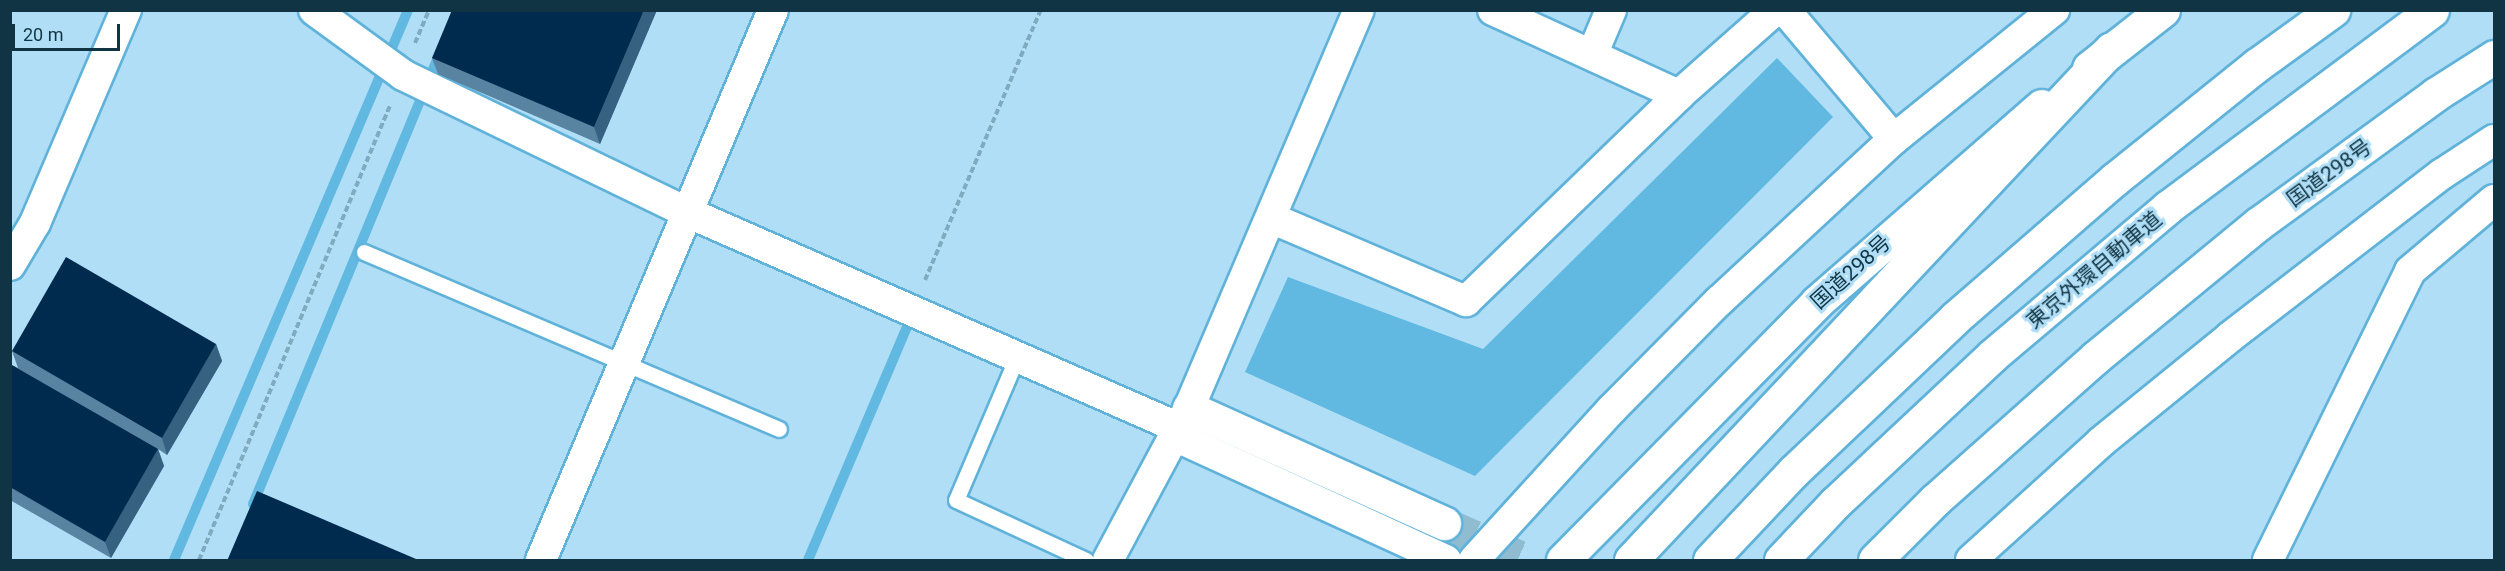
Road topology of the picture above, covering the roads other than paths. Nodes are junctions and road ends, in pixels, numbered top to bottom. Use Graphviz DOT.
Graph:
graph roads {
  1 [pos="126,10"];
  2 [pos="314,10"];
  3 [pos="773,10"];
  4 [pos="1359,10"];
  5 [pos="1493,10"];
  6 [pos="1611,10"];
  7 [pos="1775,10"];
  8 [pos="1785,10"];
  9 [pos="2054,10"];
  10 [pos="2163,10"];
  11 [pos="2333,10"];
  12 [pos="2432,10"];
  13 [pos="2112,49"];
  14 [pos="1592,55"];
  15 [pos="2494,57"];
  16 [pos="1679,95"];
  17 [pos="1894,139"];
  18 [pos="2494,140"];
  19 [pos="2494,200"];
  20 [pos="689,213"];
  21 [pos="23,218"];
  22 [pos="1271,218"];
  23 [pos="364,252"];
  24 [pos="10,266"];
  25 [pos="1017,357"];
  26 [pos="625,363"];
  27 [pos="1181,424"];
  28 [pos="779,429"];
  29 [pos="1444,523"];
  30 [pos="2279,557"];
  31 [pos="1104,560"];
  32 [pos="541,561"];
  33 [pos="1446,561"];
  34 [pos="1474,561"];
  35 [pos="1563,561"];
  36 [pos="1631,561"];
  37 [pos="1710,561"];
  38 [pos="1781,561"];
  39 [pos="1875,561"];
  40 [pos="1971,561"];
  1 -- 21 [label="street"];
  2 -- 20 [label="street"];
  3 -- 20 [label="street"];
  4 -- 22 [label="street"];
  5 -- 14 [label="street"];
  6 -- 14 [label="street"];
  7 -- 16 [label="street"];
  8 -- 17 [label="street"];
  9 -- 17 [label="street"];
  10 -- 13 [label="main road, 国道298号"];
  11 -- 37 [label="main road"];
  12 -- 38 [label="main road, 東京外環自動車道"];
  13 -- 35 [label="main road, 国道298号"];
  13 -- 36 [label="main road"];
  14 -- 16 [label="street"];
  15 -- 39 [label="main road, 国道298号"];
  16 -- 22 [label="street"];
  17 -- 34 [label="street"];
  18 -- 40 [label="street"];
  19 -- 30 [label="street"];
  20 -- 25 [label="street"];
  20 -- 26 [label="street"];
  21 -- 24 [label="street"];
  22 -- 27 [label="street"];
  23 -- 26 [label="lane"];
  25 -- 27 [label="street"];
  25 -- 31 [label="lane"];
  26 -- 28 [label="lane"];
  26 -- 32 [label="street"];
  27 -- 29 [label="main road"];
  27 -- 31 [label="street"];
  27 -- 33 [label="street"];
}
